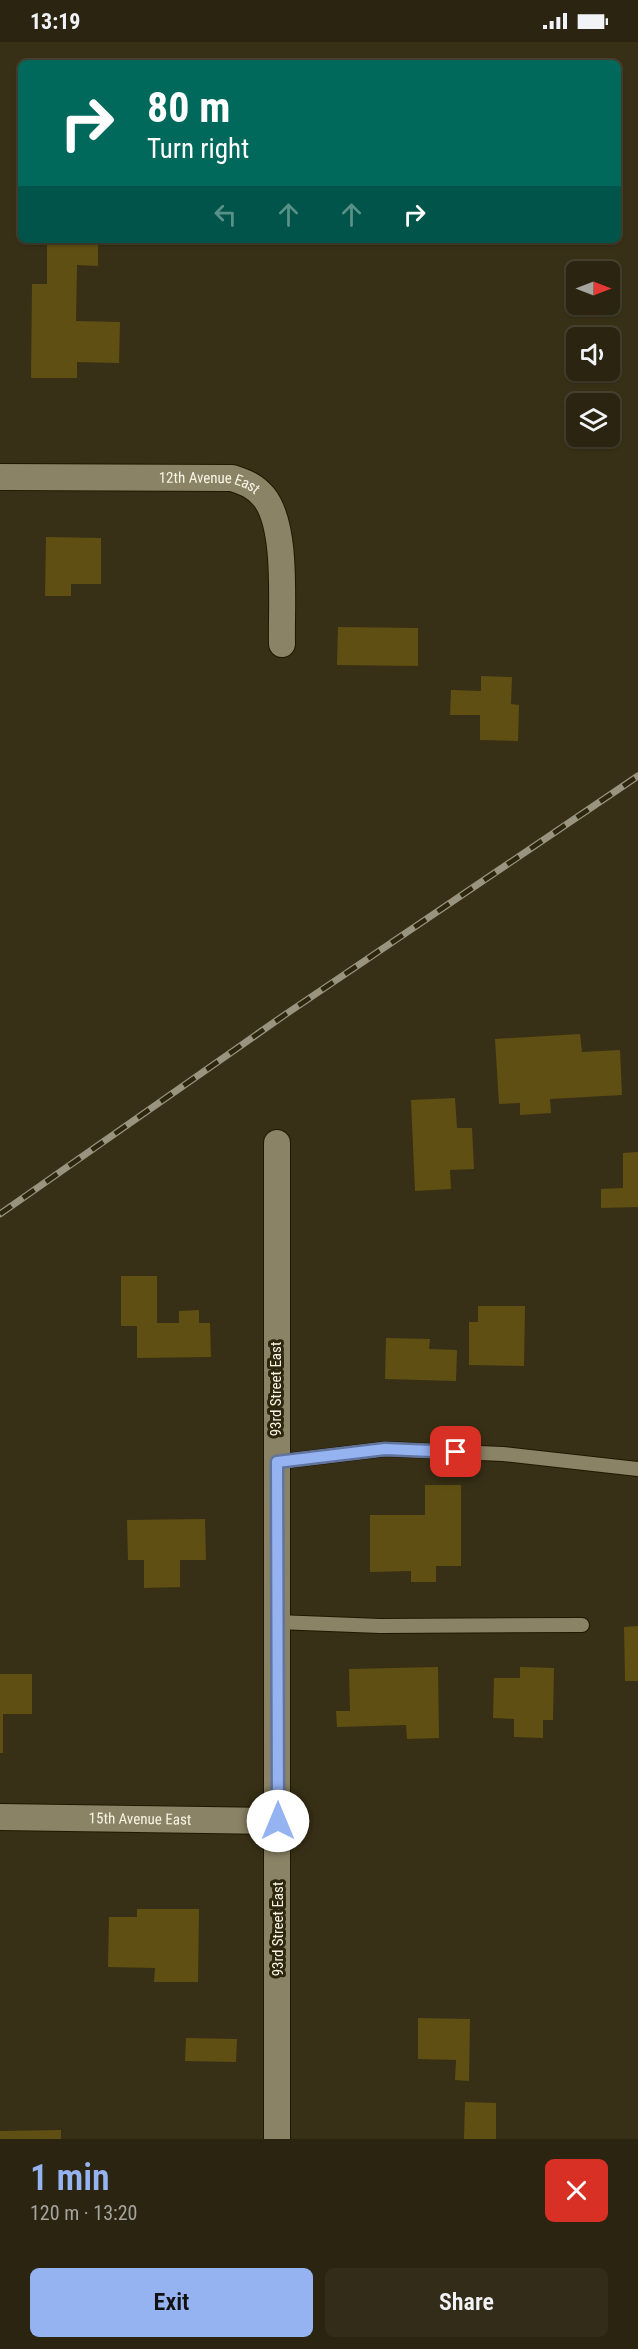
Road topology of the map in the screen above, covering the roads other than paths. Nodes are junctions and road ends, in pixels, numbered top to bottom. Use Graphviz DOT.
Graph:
graph roads {
  1 [pos="0,477"];
  2 [pos="282,644"];
  3 [pos="277,1143"];
  4 [pos="277,1462"];
  5 [pos="638,1469"];
  6 [pos="277,1622"];
  7 [pos="582,1625"];
  8 [pos="0,1817"];
  9 [pos="278,1821"];
  10 [pos="277,2139"];
  1 -- 2 [label="street, 12th Avenue East"];
  3 -- 4 [label="street, 93rd Street East"];
  4 -- 5 [label="lane"];
  4 -- 6 [label="street, 93rd Street East"];
  6 -- 7 [label="lane"];
  6 -- 9 [label="street, 93rd Street East"];
  8 -- 9 [label="street, 15th Avenue East"];
  9 -- 10 [label="street, 93rd Street East"];
}
